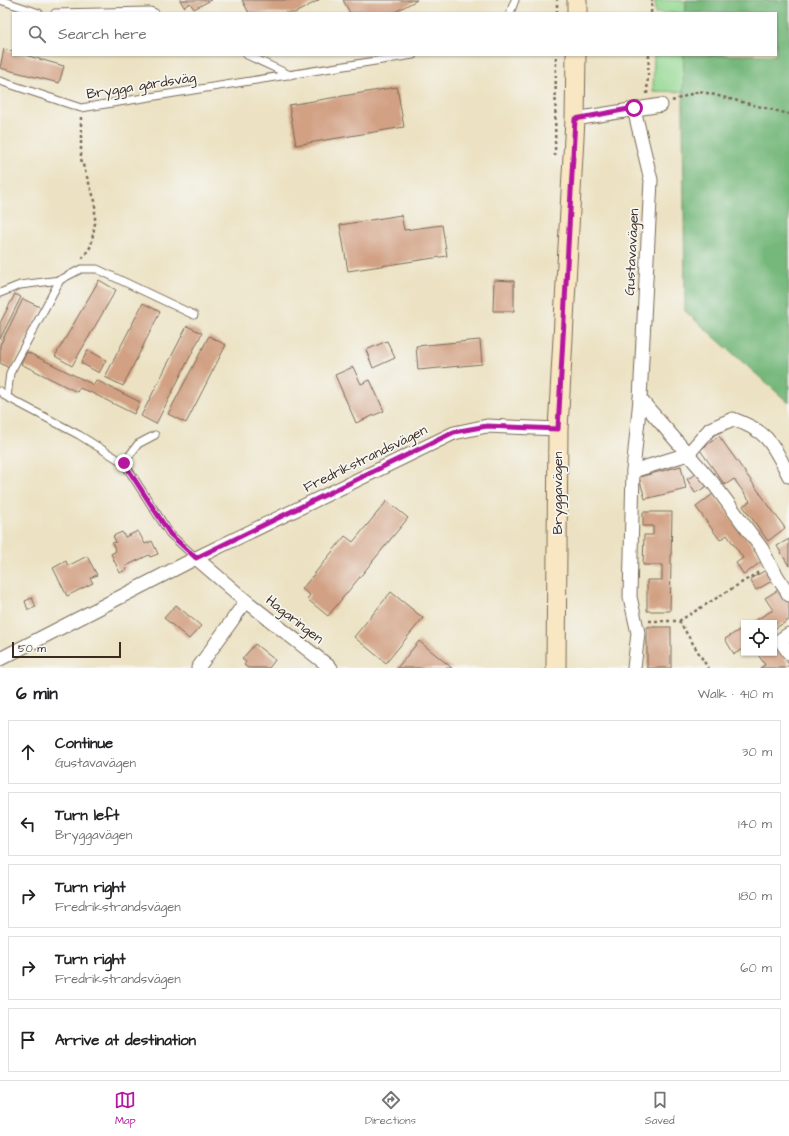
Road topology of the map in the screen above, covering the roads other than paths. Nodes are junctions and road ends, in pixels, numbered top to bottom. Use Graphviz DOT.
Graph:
graph roads {
  1 [pos="0,0"];
  2 [pos="514,0"];
  3 [pos="577,0"];
  4 [pos="36,12"];
  5 [pos="102,12"];
  6 [pos="152,12"];
  7 [pos="510,12"];
  8 [pos="577,12"];
  9 [pos="249,56"];
  10 [pos="407,56"];
  11 [pos="576,56"];
  12 [pos="290,75"];
  13 [pos="0,81"];
  14 [pos="661,105"];
  15 [pos="640,108"];
  16 [pos="575,119"];
  17 [pos="60,280"];
  18 [pos="0,293"];
  19 [pos="194,315"];
  20 [pos="0,391"];
  21 [pos="7,397"];
  22 [pos="640,399"];
  23 [pos="558,429"];
  24 [pos="155,435"];
  25 [pos="688,454"];
  26 [pos="124,463"];
  27 [pos="633,472"];
  28 [pos="789,476"];
  29 [pos="196,558"];
  30 [pos="789,595"];
  31 [pos="246,602"];
  32 [pos="789,634"];
  33 [pos="789,653"];
  34 [pos="0,659"];
  35 [pos="198,668"];
  36 [pos="331,668"];
  37 [pos="556,668"];
  38 [pos="634,668"];
  1 -- 4 [label="lane"];
  2 -- 7 [label="lane"];
  3 -- 8 [label="main road"];
  5 -- 6 [label="lane"];
  9 -- 12 [label="lane"];
  10 -- 12 [label="lane, Brygga gårdsväg"];
  11 -- 16 [label="main road, Bryggavägen"];
  12 -- 13 [label="lane, Brygga gårdsväg"];
  14 -- 15 [label="street"];
  15 -- 16 [label="street"];
  15 -- 22 [label="street, Gustavavägen"];
  16 -- 23 [label="main road, Bryggavägen"];
  17 -- 18 [label="lane"];
  17 -- 19 [label="lane"];
  17 -- 21 [label="lane"];
  20 -- 21 [label="lane"];
  21 -- 26 [label="lane"];
  22 -- 25 [label="street"];
  22 -- 27 [label="street, Gustavavägen"];
  23 -- 29 [label="street, Fredrikstrandsvägen"];
  23 -- 37 [label="main road, Bryggavägen"];
  24 -- 26 [label="lane"];
  25 -- 27 [label="street"];
  25 -- 28 [label="street"];
  25 -- 30 [label="street"];
  26 -- 29 [label="lane"];
  27 -- 38 [label="street, Gustavavägen"];
  29 -- 31 [label="street"];
  29 -- 34 [label="street, Fredrikstrandsvägen"];
  31 -- 35 [label="street, Hagaringen"];
  31 -- 36 [label="street, Hagaringen"];
  32 -- 33 [label="street"];
}
